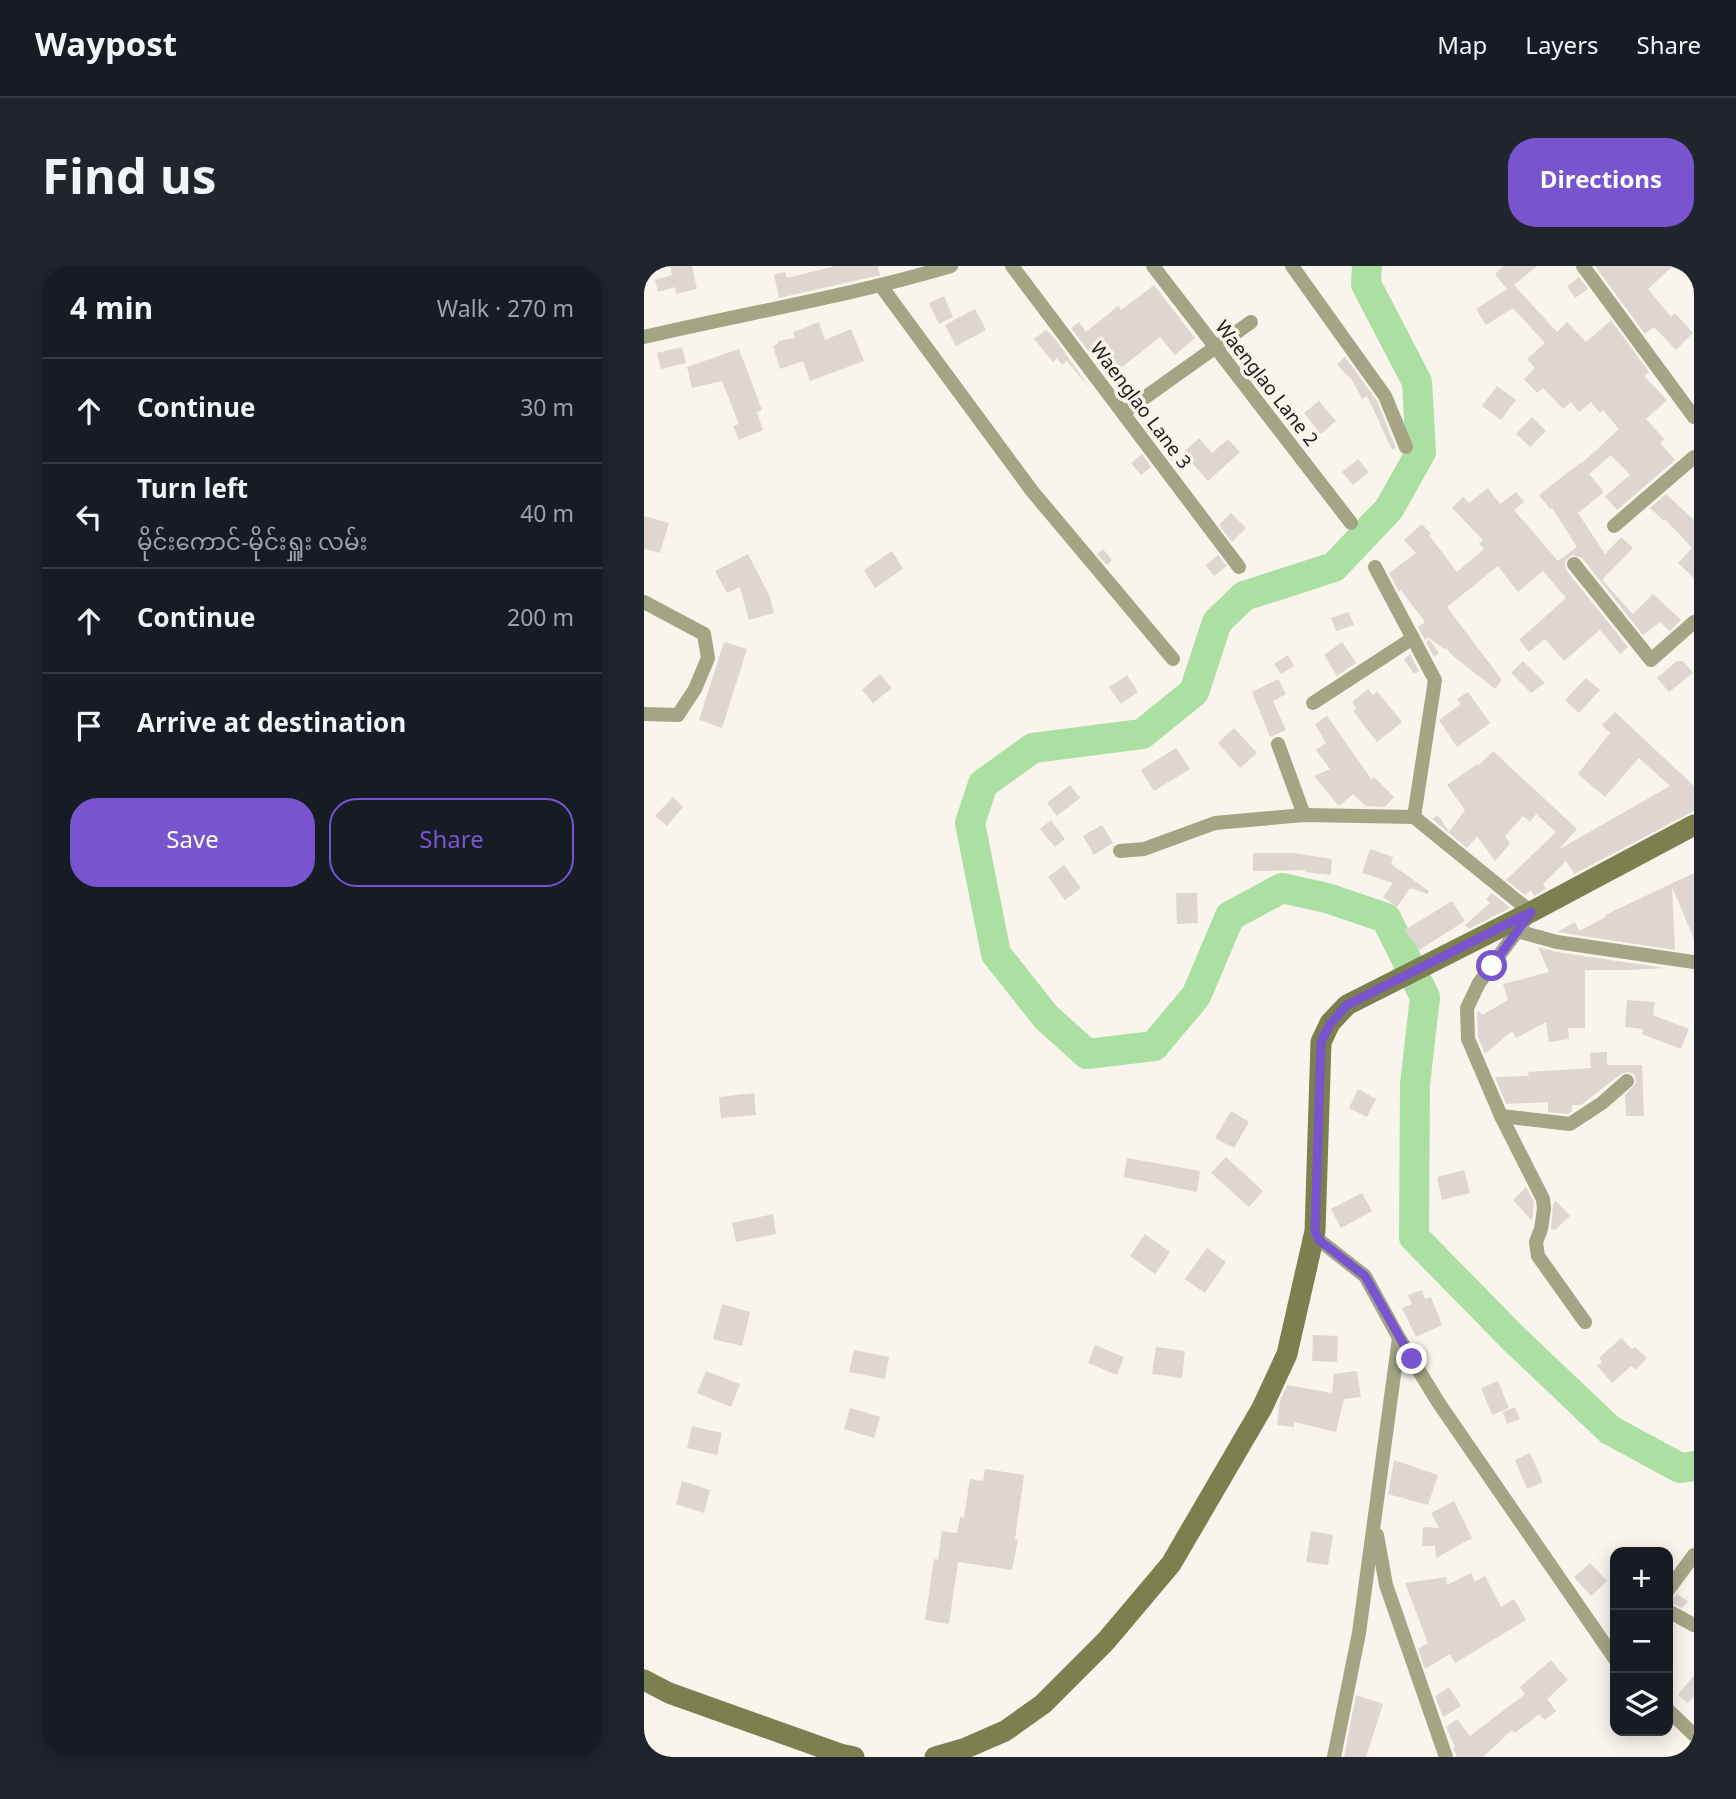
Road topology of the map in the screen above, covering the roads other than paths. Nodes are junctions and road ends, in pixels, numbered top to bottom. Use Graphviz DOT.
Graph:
graph roads {
  1 [pos="951,266"];
  2 [pos="1012,266"];
  3 [pos="1153,266"];
  4 [pos="1292,266"];
  5 [pos="1583,266"];
  6 [pos="881,286"];
  7 [pos="1251,322"];
  8 [pos="644,337"];
  9 [pos="1216,348"];
  10 [pos="1123,413"];
  11 [pos="1694,417"];
  12 [pos="1406,447"];
  13 [pos="1694,457"];
  14 [pos="1352,523"];
  15 [pos="1614,526"];
  16 [pos="1574,564"];
  17 [pos="1239,567"];
  18 [pos="1375,567"];
  19 [pos="644,601"];
  20 [pos="1694,622"];
  21 [pos="1413,638"];
  22 [pos="1173,659"];
  23 [pos="1313,703"];
  24 [pos="644,714"];
  25 [pos="1278,744"];
  26 [pos="1304,815"];
  27 [pos="1414,817"];
  28 [pos="1694,825"];
  29 [pos="1120,851"];
  30 [pos="1531,912"];
  31 [pos="1517,931"];
  32 [pos="1694,962"];
  33 [pos="1627,1081"];
  34 [pos="1501,1116"];
  35 [pos="1315,1231"];
  36 [pos="1585,1322"];
  37 [pos="1399,1338"];
  38 [pos="1375,1520"];
  39 [pos="1694,1557"];
  40 [pos="1673,1584"];
  41 [pos="1673,1614"];
  42 [pos="1694,1625"];
  43 [pos="1610,1652"];
  44 [pos="644,1681"];
  45 [pos="1673,1715"];
  46 [pos="1694,1735"];
  47 [pos="854,1757"];
  48 [pos="935,1757"];
  49 [pos="1334,1757"];
  50 [pos="1446,1757"];
  1 -- 6 [label="street"];
  2 -- 10 [label="street, Waenglao Lane 3"];
  3 -- 9 [label="street, Waenglao Lane 2"];
  4 -- 12 [label="street"];
  5 -- 11 [label="street"];
  6 -- 8 [label="street"];
  6 -- 22 [label="street"];
  7 -- 9 [label="street"];
  9 -- 10 [label="street"];
  9 -- 14 [label="street, Waenglao Lane 2"];
  10 -- 17 [label="street, Waenglao Lane 3"];
  13 -- 15 [label="street"];
  16 -- 20 [label="street"];
  18 -- 21 [label="street"];
  19 -- 24 [label="street"];
  21 -- 23 [label="street"];
  21 -- 27 [label="street"];
  25 -- 26 [label="street"];
  26 -- 27 [label="street"];
  26 -- 29 [label="street"];
  27 -- 30 [label="street"];
  28 -- 30 [label="main road"];
  30 -- 31 [label="street"];
  30 -- 35 [label="main road"];
  31 -- 32 [label="street"];
  31 -- 34 [label="street"];
  33 -- 34 [label="street"];
  34 -- 36 [label="street"];
  35 -- 37 [label="street"];
  35 -- 48 [label="main road"];
  37 -- 38 [label="street"];
  37 -- 43 [label="street"];
  38 -- 49 [label="street"];
  38 -- 50 [label="street"];
  39 -- 40 [label="street"];
  41 -- 42 [label="street"];
  44 -- 47 [label="main road"];
  45 -- 46 [label="street"];
}
